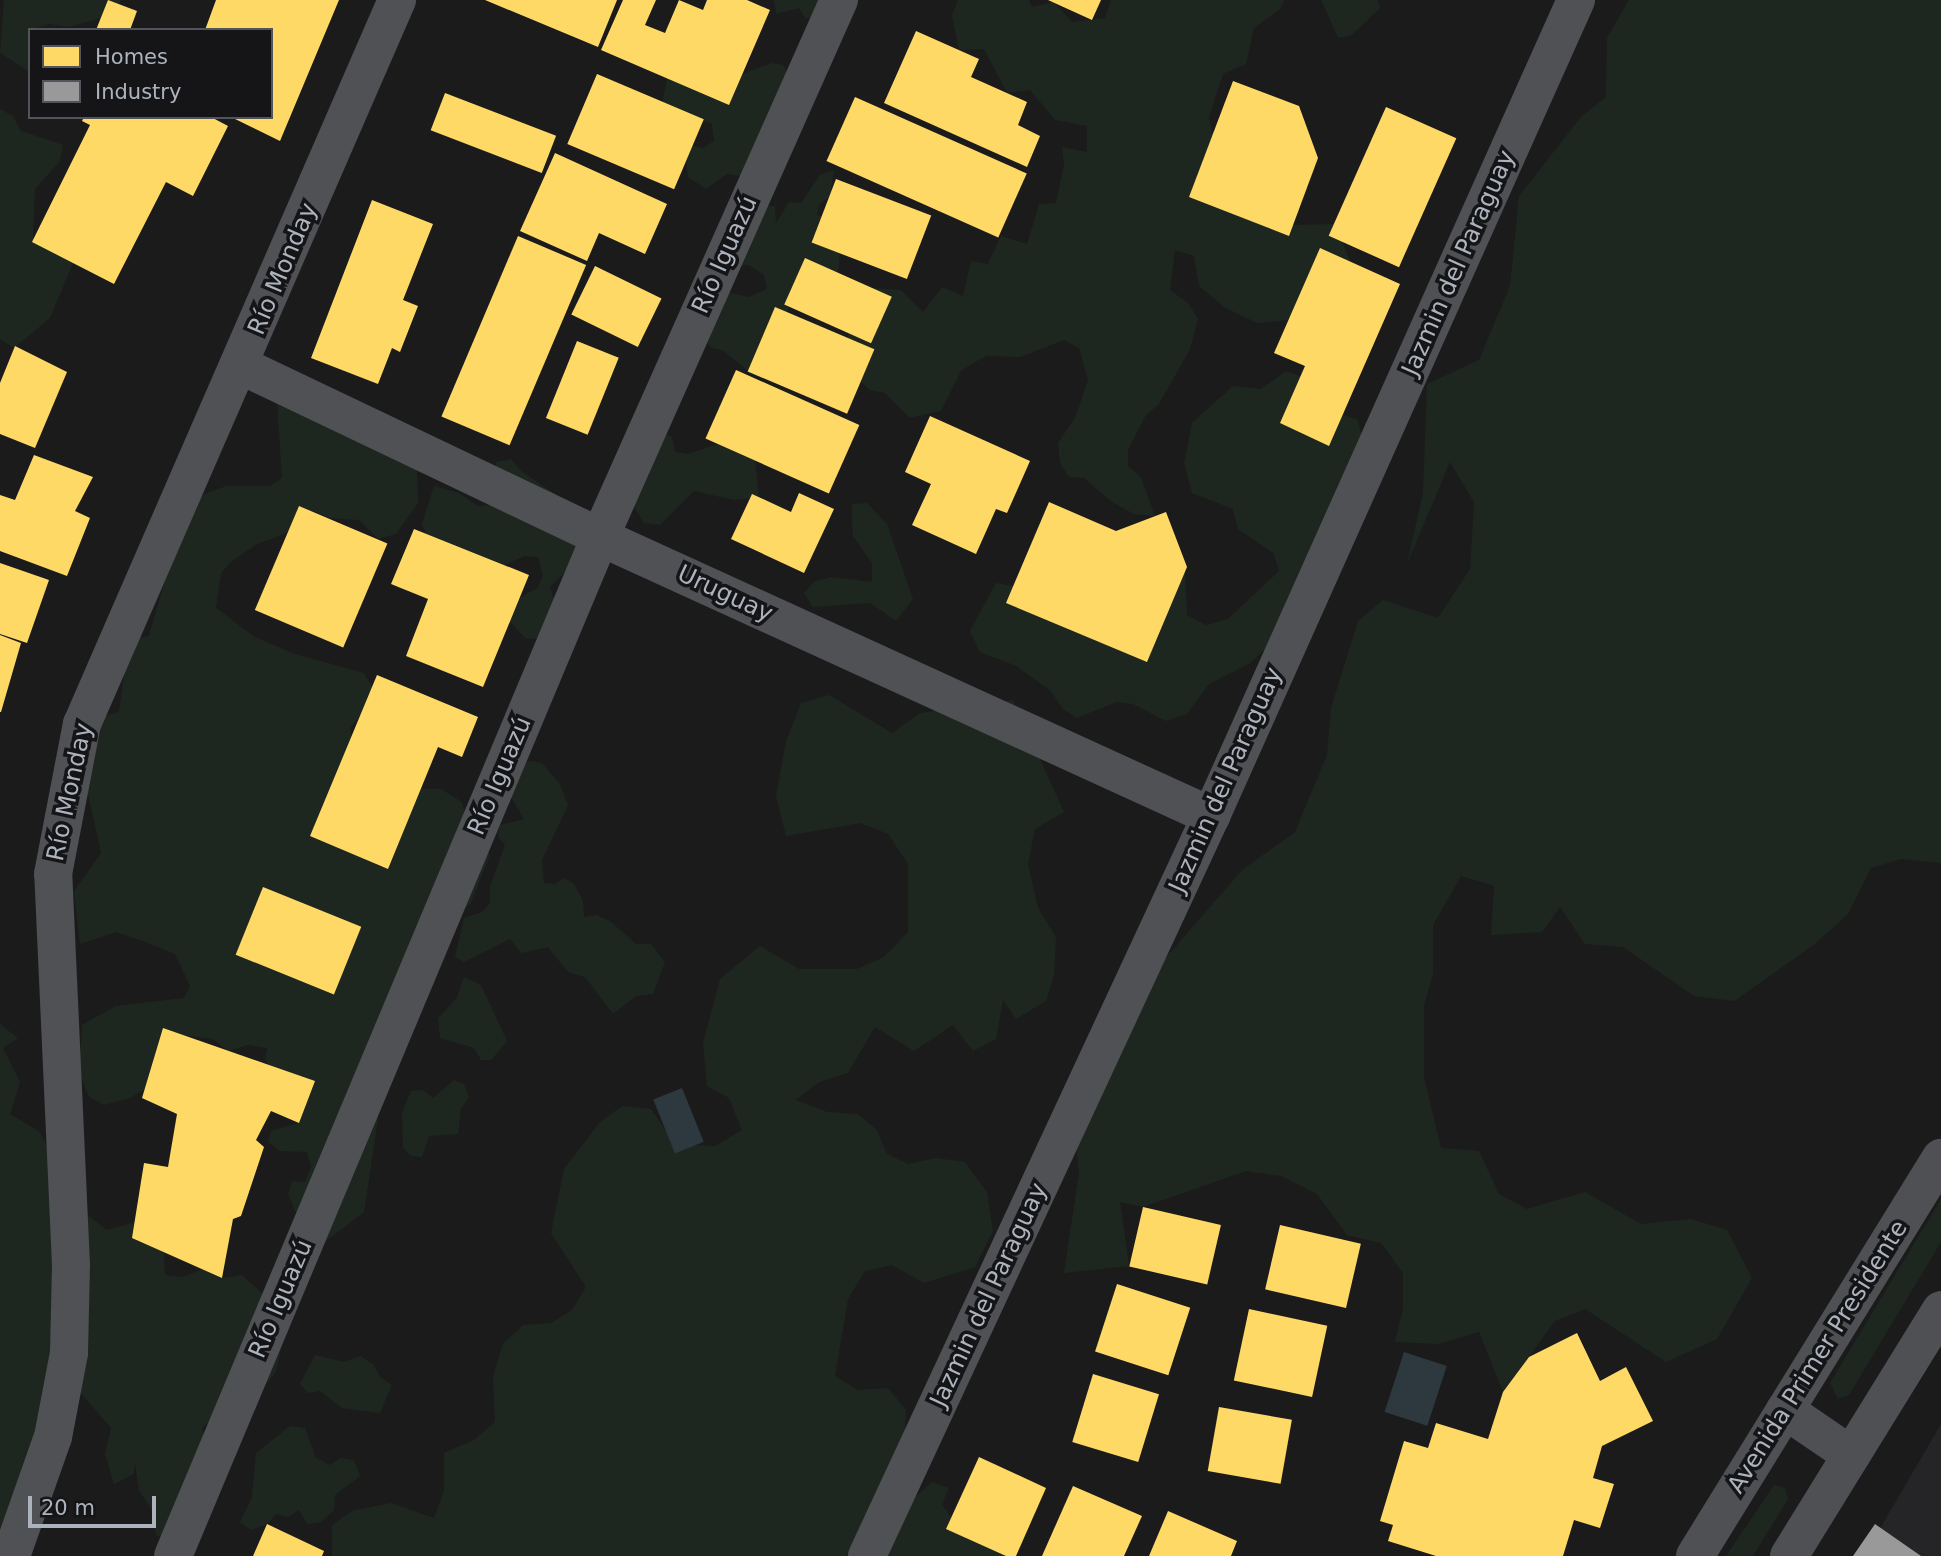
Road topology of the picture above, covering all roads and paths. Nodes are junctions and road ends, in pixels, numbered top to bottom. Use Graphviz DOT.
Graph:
graph roads {
  1 [pos="397,0"];
  2 [pos="839,0"];
  3 [pos="1576,0"];
  4 [pos="242,366"];
  5 [pos="600,537"];
  6 [pos="1211,816"];
  7 [pos="1941,1158"];
  8 [pos="1941,1310"];
  9 [pos="1785,1410"];
  10 [pos="1851,1455"];
  11 [pos="11,1556"];
  12 [pos="173,1556"];
  13 [pos="867,1556"];
  14 [pos="1695,1556"];
  15 [pos="1789,1556"];
  1 -- 4 [label="street, Río Monday"];
  2 -- 5 [label="street, Río Iguazú"];
  3 -- 6 [label="street, Jazmin del Paraguay"];
  4 -- 5 [label="street, Uruguay"];
  4 -- 11 [label="street, Río Monday"];
  5 -- 6 [label="street, Uruguay"];
  5 -- 12 [label="street, Río Iguazú"];
  6 -- 13 [label="street, Jazmin del Paraguay"];
  7 -- 9 [label="main road, Avenida Primer Presidente"];
  8 -- 10 [label="main road"];
  9 -- 10 [label="main road"];
  9 -- 14 [label="main road, Avenida Primer Presidente"];
  10 -- 15 [label="main road"];
}
